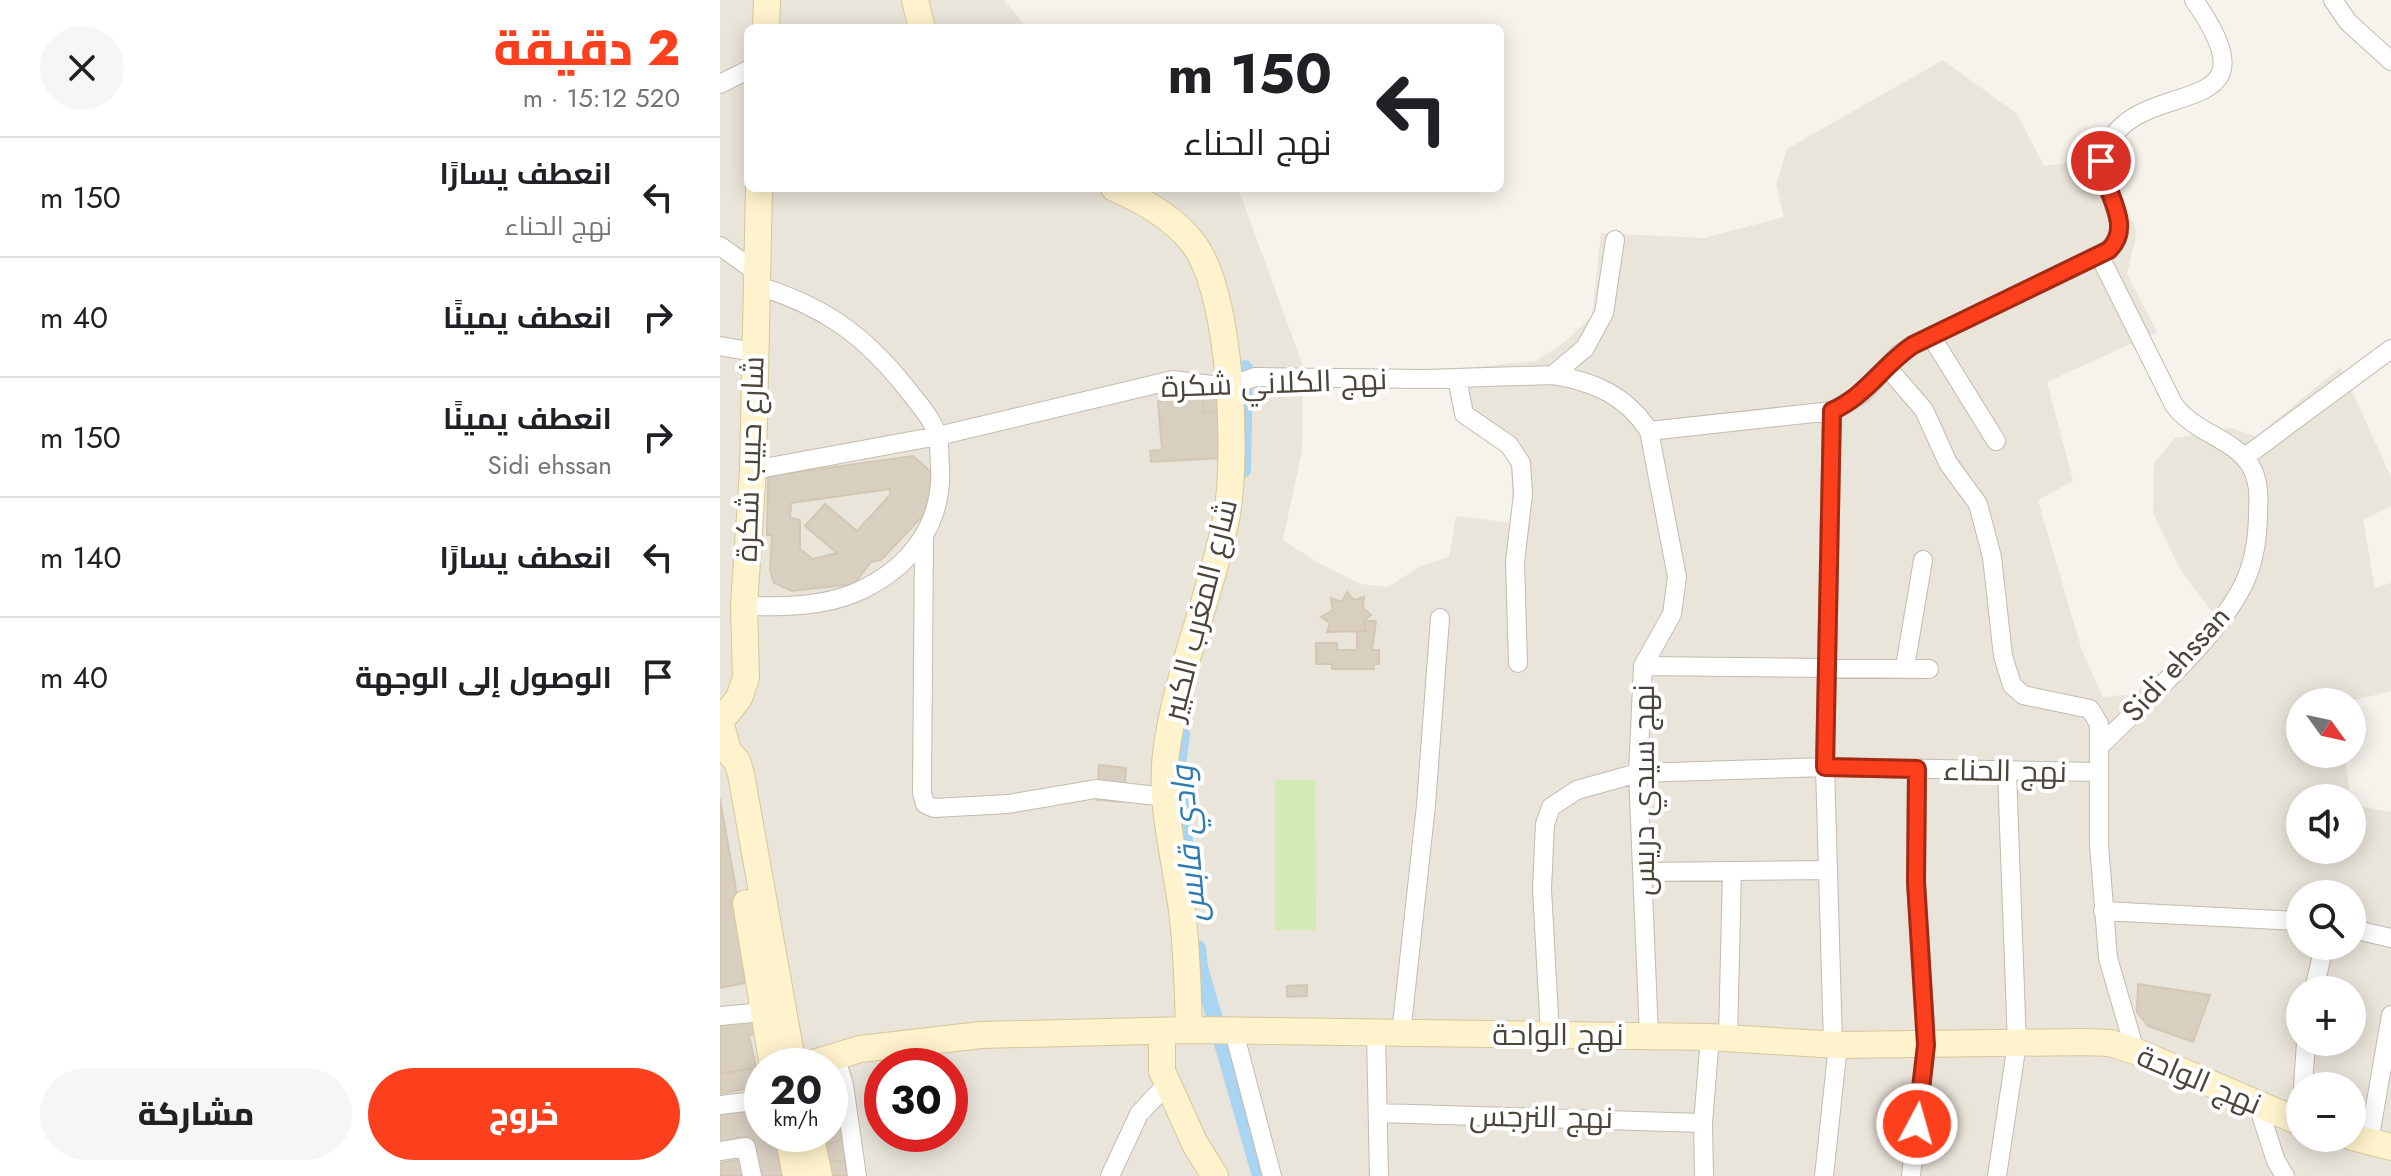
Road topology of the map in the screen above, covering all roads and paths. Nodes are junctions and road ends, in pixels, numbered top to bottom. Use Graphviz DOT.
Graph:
graph roads {
  1 [pos="767,0"];
  2 [pos="915,0"];
  3 [pos="2194,0"];
  4 [pos="2333,0"];
  5 [pos="766,24"];
  6 [pos="921,24"];
  7 [pos="2391,61"];
  8 [pos="744,72"];
  9 [pos="720,84"];
  10 [pos="759,192"];
  11 [pos="1122,192"];
  12 [pos="1615,240"];
  13 [pos="720,246"];
  14 [pos="2099,255"];
  15 [pos="755,278"];
  16 [pos="1931,336"];
  17 [pos="720,346"];
  18 [pos="2391,349"];
  19 [pos="754,352"];
  20 [pos="1887,367"];
  21 [pos="1553,375"];
  22 [pos="1457,378"];
  23 [pos="1227,387"];
  24 [pos="1832,411"];
  25 [pos="1649,431"];
  26 [pos="938,436"];
  27 [pos="1996,441"];
  28 [pos="2245,457"];
  29 [pos="753,470"];
  30 [pos="924,537"];
  31 [pos="1923,560"];
  32 [pos="744,606"];
  33 [pos="1440,618"];
  34 [pos="1518,663"];
  35 [pos="1643,666"];
  36 [pos="1829,667"];
  37 [pos="1905,667"];
  38 [pos="1929,669"];
  39 [pos="720,722"];
  40 [pos="2101,745"];
  41 [pos="1825,767"];
  42 [pos="1917,769"];
  43 [pos="2007,772"];
  44 [pos="2098,772"];
  45 [pos="1638,773"];
  46 [pos="1165,797"];
  47 [pos="1828,870"];
  48 [pos="1732,871"];
  49 [pos="1642,872"];
  50 [pos="2103,911"];
  51 [pos="2286,920"];
  52 [pos="2366,932"];
  53 [pos="2391,938"];
  54 [pos="773,1011"];
  55 [pos="2391,1015"];
  56 [pos="720,1016"];
  57 [pos="1189,1030"];
  58 [pos="1234,1032"];
  59 [pos="1162,1034"];
  60 [pos="1388,1034"];
  61 [pos="1550,1035"];
  62 [pos="1649,1035"];
  63 [pos="1719,1037"];
  64 [pos="2017,1044"];
  65 [pos="1835,1045"];
  66 [pos="1926,1045"];
  67 [pos="773,1048"];
  68 [pos="786,1048"];
  69 [pos="2135,1051"];
  70 [pos="848,1053"];
  71 [pos="1167,1084"];
  72 [pos="744,1102"];
  73 [pos="720,1105"];
  74 [pos="2258,1106"];
  75 [pos="848,1113"];
  76 [pos="1378,1113"];
  77 [pos="2286,1117"];
  78 [pos="1703,1123"];
  79 [pos="2371,1142"];
  80 [pos="720,1151"];
  81 [pos="791,1152"];
  82 [pos="814,1152"];
  83 [pos="752,1176"];
  84 [pos="796,1176"];
  85 [pos="819,1176"];
  86 [pos="857,1176"];
  87 [pos="1110,1176"];
  88 [pos="1215,1176"];
  89 [pos="1272,1176"];
  90 [pos="1379,1176"];
  91 [pos="1704,1176"];
  92 [pos="1824,1176"];
  93 [pos="1911,1176"];
  94 [pos="1997,1176"];
  95 [pos="2285,1176"];
  1 -- 5 [label="street"];
  2 -- 6 [label="street"];
  3 -- 14 [label="street"];
  4 -- 7 [label="street"];
  8 -- 9 [label="street"];
  10 -- 15 [label="street, شارع حبيب شكرة"];
  11 -- 23 [label="street, شارع المغرب الكبير"];
  12 -- 21 [label="street"];
  13 -- 15 [label="street"];
  14 -- 16 [label="street"];
  14 -- 28 [label="street"];
  15 -- 19 [label="street, شارع حبيب شكرة"];
  15 -- 26 [label="street"];
  16 -- 20 [label="street"];
  16 -- 27 [label="street"];
  17 -- 19 [label="street"];
  18 -- 28 [label="street"];
  19 -- 29 [label="street, شارع حبيب شكرة"];
  20 -- 24 [label="street"];
  20 -- 40 [label="street, Sidi ehssan"];
  21 -- 22 [label="street, نهج الكلاني شكرة"];
  21 -- 25 [label="street"];
  22 -- 23 [label="street, نهج الكلاني شكرة"];
  22 -- 34 [label="street"];
  23 -- 26 [label="street, نهج الكلاني شكرة"];
  23 -- 46 [label="street, شارع المغرب الكبير"];
  24 -- 25 [label="street"];
  24 -- 36 [label="street"];
  25 -- 35 [label="street, نهج سيدي دريس"];
  26 -- 29 [label="street, نهج الكلاني شكرة"];
  26 -- 30 [label="street"];
  28 -- 40 [label="street, Sidi ehssan"];
  29 -- 32 [label="street, شارع حبيب شكرة"];
  30 -- 32 [label="street"];
  30 -- 46 [label="street"];
  31 -- 37 [label="street"];
  32 -- 39 [label="street, شارع حبيب شكرة"];
  33 -- 60 [label="street"];
  35 -- 36 [label="street"];
  35 -- 45 [label="street, نهج سيدي دريس"];
  36 -- 37 [label="street"];
  36 -- 41 [label="street"];
  37 -- 38 [label="street"];
  39 -- 54 [label="street"];
  40 -- 44 [label="street, Sidi ehssan"];
  41 -- 42 [label="street, نهج الحناء"];
  41 -- 45 [label="street, نهج الحناء"];
  41 -- 47 [label="street"];
  42 -- 43 [label="street, نهج الحناء"];
  42 -- 66 [label="street"];
  43 -- 44 [label="street, نهج الحناء"];
  43 -- 64 [label="street"];
  44 -- 50 [label="street, Sidi ehssan"];
  45 -- 49 [label="street, نهج سيدي دريس"];
  45 -- 61 [label="street, نهج الحناء"];
  46 -- 57 [label="street, شارع المغرب الكبير"];
  47 -- 48 [label="street"];
  47 -- 65 [label="street"];
  48 -- 49 [label="street"];
  48 -- 63 [label="street"];
  49 -- 62 [label="street, نهج سيدي دريس"];
  50 -- 51 [label="street"];
  50 -- 69 [label="street, Sidi ehssan"];
  52 -- 53 [label="street"];
  54 -- 56 [label="street"];
  54 -- 67 [label="street"];
  54 -- 68 [label="street"];
  55 -- 79 [label="street"];
  57 -- 58 [label="street, نهج الواحة"];
  57 -- 59 [label="street, نهج الواحة"];
  58 -- 60 [label="street, نهج الواحة"];
  58 -- 89 [label="street"];
  59 -- 70 [label="street, نهج الواحة"];
  59 -- 71 [label="street"];
  60 -- 61 [label="street, نهج الواحة"];
  60 -- 76 [label="street"];
  61 -- 62 [label="street, نهج الواحة"];
  62 -- 63 [label="street, نهج الواحة"];
  63 -- 65 [label="street, نهج الواحة"];
  63 -- 78 [label="street"];
  64 -- 66 [label="street, نهج الواحة"];
  64 -- 69 [label="street, نهج الواحة"];
  64 -- 94 [label="street"];
  65 -- 66 [label="street, نهج الواحة"];
  65 -- 92 [label="street"];
  66 -- 93 [label="street"];
  69 -- 74 [label="street, نهج الواحة"];
  71 -- 87 [label="street"];
  71 -- 88 [label="street"];
  72 -- 73 [label="street"];
  74 -- 77 [label="street, نهج الواحة"];
  74 -- 95 [label="street"];
  75 -- 86 [label="street"];
  76 -- 78 [label="street, نهج النرجس"];
  76 -- 90 [label="street"];
  78 -- 91 [label="street"];
  80 -- 83 [label="street"];
  81 -- 84 [label="street"];
  82 -- 85 [label="street"];
}
